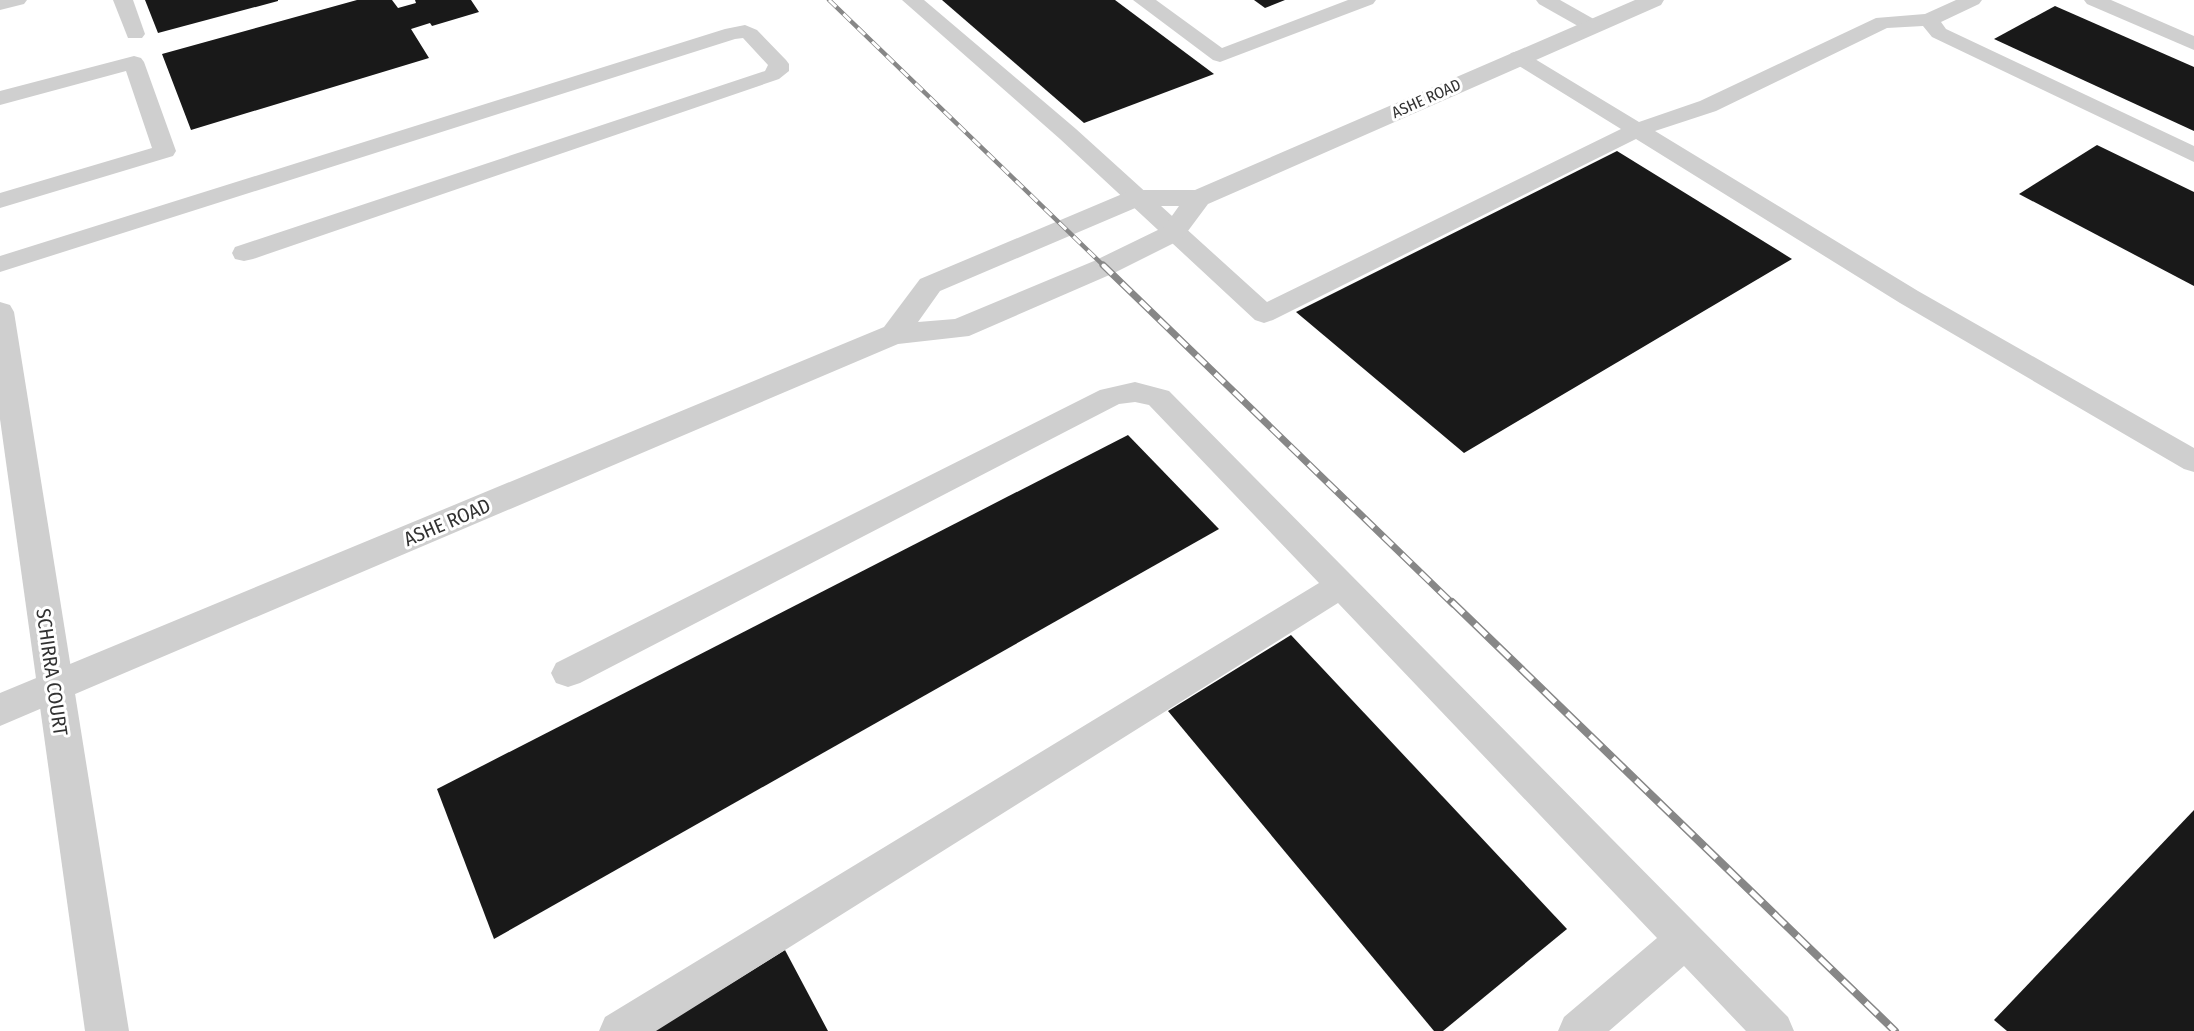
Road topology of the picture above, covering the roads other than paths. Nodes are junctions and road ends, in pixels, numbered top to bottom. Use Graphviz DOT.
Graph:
graph roads {
  1 [pos="16,0"];
  2 [pos="123,0"];
  3 [pos="912,0"];
  4 [pos="1143,0"];
  5 [pos="1366,0"];
  6 [pos="1546,0"];
  7 [pos="1653,0"];
  8 [pos="1972,0"];
  9 [pos="2094,0"];
  10 [pos="0,4"];
  11 [pos="1929,20"];
  12 [pos="1592,26"];
  13 [pos="135,34"];
  14 [pos="2194,44"];
  15 [pos="1518,57"];
  16 [pos="0,98"];
  17 [pos="1637,130"];
  18 [pos="2194,155"];
  19 [pos="1136,198"];
  20 [pos="1199,198"];
  21 [pos="0,201"];
  22 [pos="1173,233"];
  23 [pos="244,253"];
  24 [pos="0,264"];
  25 [pos="0,312"];
  26 [pos="894,334"];
  27 [pos="2194,461"];
  28 [pos="1341,585"];
  29 [pos="568,673"];
  30 [pos="54,687"];
  31 [pos="0,710"];
  32 [pos="1684,940"];
  33 [pos="107,1031"];
  34 [pos="620,1031"];
  35 [pos="1578,1031"];
  36 [pos="1774,1031"];
  1 -- 10 [label="lane"];
  2 -- 13 [label="lane"];
  3 -- 19 [label="lane"];
  4 -- 5 [label="lane"];
  6 -- 12 [label="lane"];
  7 -- 12 [label="street, ASHE ROAD"];
  8 -- 11 [label="lane"];
  9 -- 14 [label="lane"];
  11 -- 17 [label="lane"];
  11 -- 18 [label="lane"];
  12 -- 15 [label="street, ASHE ROAD"];
  15 -- 17 [label="lane"];
  15 -- 20 [label="street, ASHE ROAD"];
  16 -- 21 [label="lane"];
  17 -- 22 [label="lane"];
  17 -- 27 [label="lane"];
  19 -- 20 [label="street, ASHE ROAD"];
  19 -- 22 [label="lane"];
  19 -- 26 [label="street, ASHE ROAD"];
  20 -- 22 [label="street, ASHE ROAD"];
  22 -- 26 [label="street, ASHE ROAD"];
  23 -- 24 [label="lane"];
  25 -- 30 [label="street, SCHIRRA COURT"];
  26 -- 30 [label="street, ASHE ROAD"];
  28 -- 29 [label="lane"];
  28 -- 32 [label="lane"];
  28 -- 34 [label="lane"];
  30 -- 31 [label="street, ASHE ROAD"];
  30 -- 33 [label="street, SCHIRRA COURT"];
  32 -- 35 [label="lane"];
  32 -- 36 [label="lane"];
}
